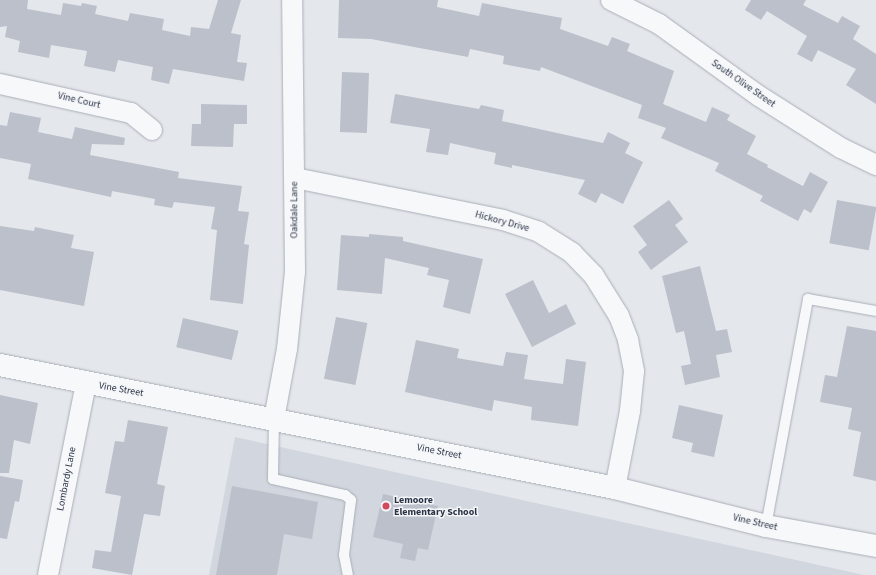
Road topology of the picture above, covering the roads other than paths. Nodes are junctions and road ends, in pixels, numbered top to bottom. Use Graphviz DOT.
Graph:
graph roads {
  1 [pos="292,0"];
  2 [pos="611,0"];
  3 [pos="0,84"];
  4 [pos="152,130"];
  5 [pos="876,165"];
  6 [pos="295,178"];
  7 [pos="876,311"];
  8 [pos="0,365"];
  9 [pos="86,383"];
  10 [pos="274,419"];
  11 [pos="614,488"];
  12 [pos="766,526"];
  13 [pos="876,546"];
  14 [pos="48,575"];
  15 [pos="348,575"];
  1 -- 6 [label="street, Oakdale Lane"];
  2 -- 5 [label="street, South Olive Street"];
  3 -- 4 [label="street, Vine Court"];
  6 -- 10 [label="street, Oakdale Lane"];
  6 -- 11 [label="street, Hickory Drive"];
  7 -- 12 [label="lane"];
  8 -- 9 [label="street, Vine Street"];
  9 -- 10 [label="street, Vine Street"];
  9 -- 14 [label="street, Lombardy Lane"];
  10 -- 11 [label="street, Vine Street"];
  10 -- 15 [label="lane"];
  11 -- 12 [label="street, Vine Street"];
  12 -- 13 [label="street, Vine Street"];
}
